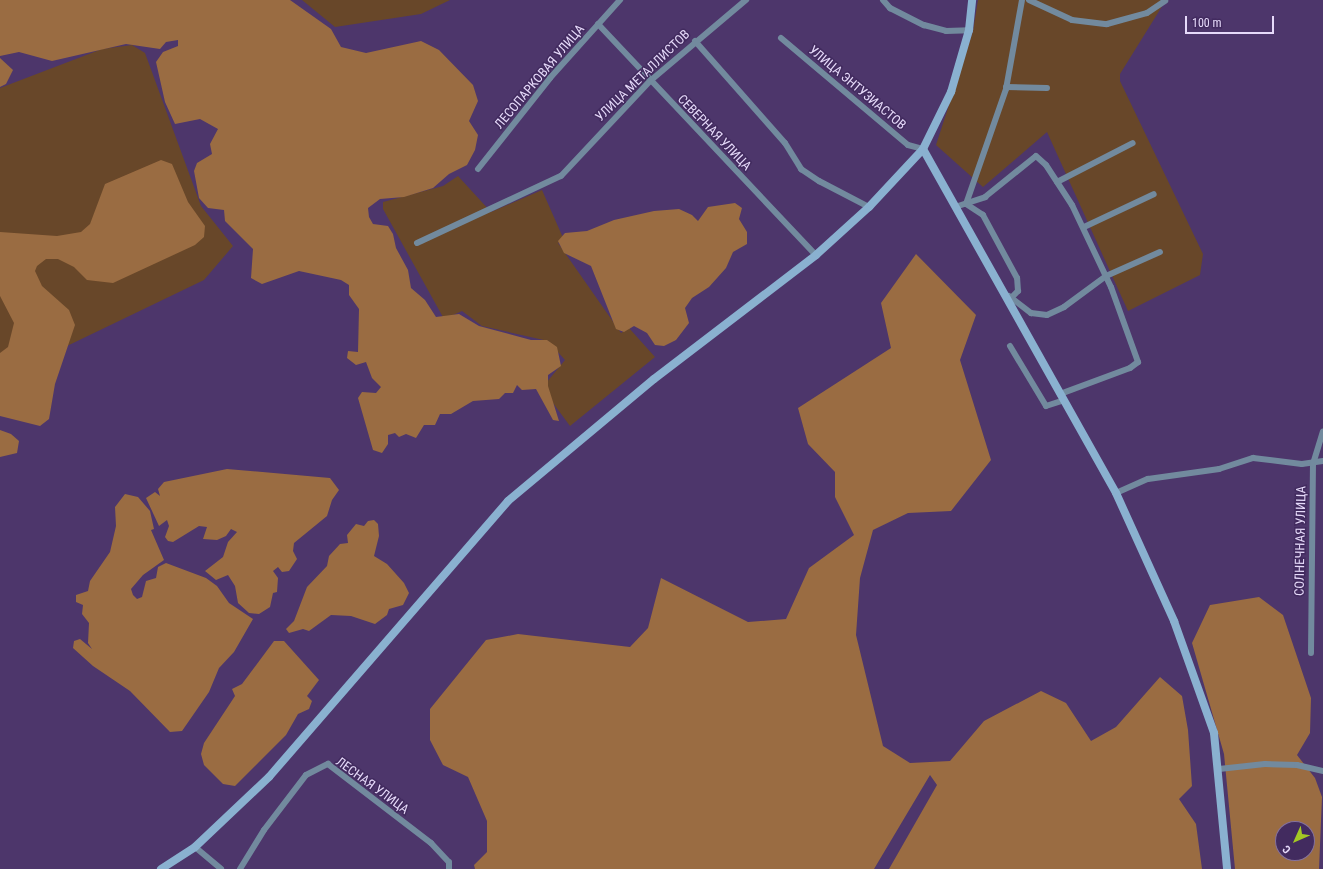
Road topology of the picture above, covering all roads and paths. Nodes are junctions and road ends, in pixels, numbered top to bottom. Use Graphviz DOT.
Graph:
graph roads {
  1 [pos="620,0"];
  2 [pos="746,0"];
  3 [pos="883,0"];
  4 [pos="972,0"];
  5 [pos="1022,0"];
  6 [pos="1029,0"];
  7 [pos="1165,1"];
  8 [pos="598,24"];
  9 [pos="969,30"];
  10 [pos="781,38"];
  11 [pos="695,41"];
  12 [pos="650,81"];
  13 [pos="1006,87"];
  14 [pos="1047,88"];
  15 [pos="1133,143"];
  16 [pos="923,149"];
  17 [pos="478,169"];
  18 [pos="1057,182"];
  19 [pos="1154,194"];
  20 [pos="966,204"];
  21 [pos="869,207"];
  22 [pos="955,207"];
  23 [pos="1084,227"];
  24 [pos="417,243"];
  25 [pos="1160,252"];
  26 [pos="816,255"];
  27 [pos="1106,276"];
  28 [pos="1002,289"];
  29 [pos="1011,298"];
  30 [pos="1010,346"];
  31 [pos="1062,397"];
  32 [pos="1323,431"];
  33 [pos="1323,461"];
  34 [pos="1313,464"];
  35 [pos="1116,493"];
  36 [pos="1311,653"];
  37 [pos="1219,769"];
  38 [pos="1323,771"];
  39 [pos="195,847"];
  40 [pos="161,869"];
  41 [pos="221,869"];
  42 [pos="240,869"];
  43 [pos="449,869"];
  44 [pos="1227,869"];
  1 -- 8 [label="street, ЛЕСОПАРКОВАЯ УЛИЦА"];
  2 -- 11 [label="street, УЛИЦА МЕТАЛЛИСТОВ"];
  3 -- 9 [label="street"];
  4 -- 9 [label="main road"];
  5 -- 13 [label="street"];
  6 -- 7 [label="street"];
  8 -- 12 [label="street, СЕВЕРНАЯ УЛИЦА"];
  8 -- 17 [label="street, ЛЕСОПАРКОВАЯ УЛИЦА"];
  9 -- 16 [label="main road"];
  10 -- 16 [label="street, УЛИЦА ЭНТУЗИАСТОВ"];
  11 -- 12 [label="street, УЛИЦА МЕТАЛЛИСТОВ"];
  11 -- 21 [label="street"];
  12 -- 24 [label="street, УЛИЦА МЕТАЛЛИСТОВ"];
  12 -- 26 [label="street, СЕВЕРНАЯ УЛИЦА"];
  13 -- 14 [label="street"];
  13 -- 20 [label="street"];
  15 -- 18 [label="street"];
  16 -- 21 [label="main road"];
  16 -- 22 [label="main road"];
  18 -- 20 [label="street"];
  18 -- 23 [label="street"];
  19 -- 23 [label="street"];
  20 -- 22 [label="street"];
  20 -- 29 [label="street"];
  21 -- 26 [label="main road"];
  22 -- 28 [label="main road"];
  23 -- 27 [label="street"];
  25 -- 27 [label="street"];
  26 -- 39 [label="main road"];
  27 -- 29 [label="street"];
  27 -- 31 [label="street"];
  28 -- 29 [label="street"];
  28 -- 31 [label="main road"];
  30 -- 31 [label="street"];
  31 -- 35 [label="main road"];
  32 -- 34 [label="street, СОЛНЕЧНАЯ УЛИЦА"];
  33 -- 34 [label="street"];
  34 -- 35 [label="street"];
  34 -- 36 [label="street, СОЛНЕЧНАЯ УЛИЦА"];
  35 -- 37 [label="main road"];
  37 -- 38 [label="street"];
  37 -- 44 [label="main road"];
  39 -- 40 [label="main road"];
  39 -- 41 [label="street"];
  42 -- 43 [label="street, ЛЕСНАЯ УЛИЦА"];
}
